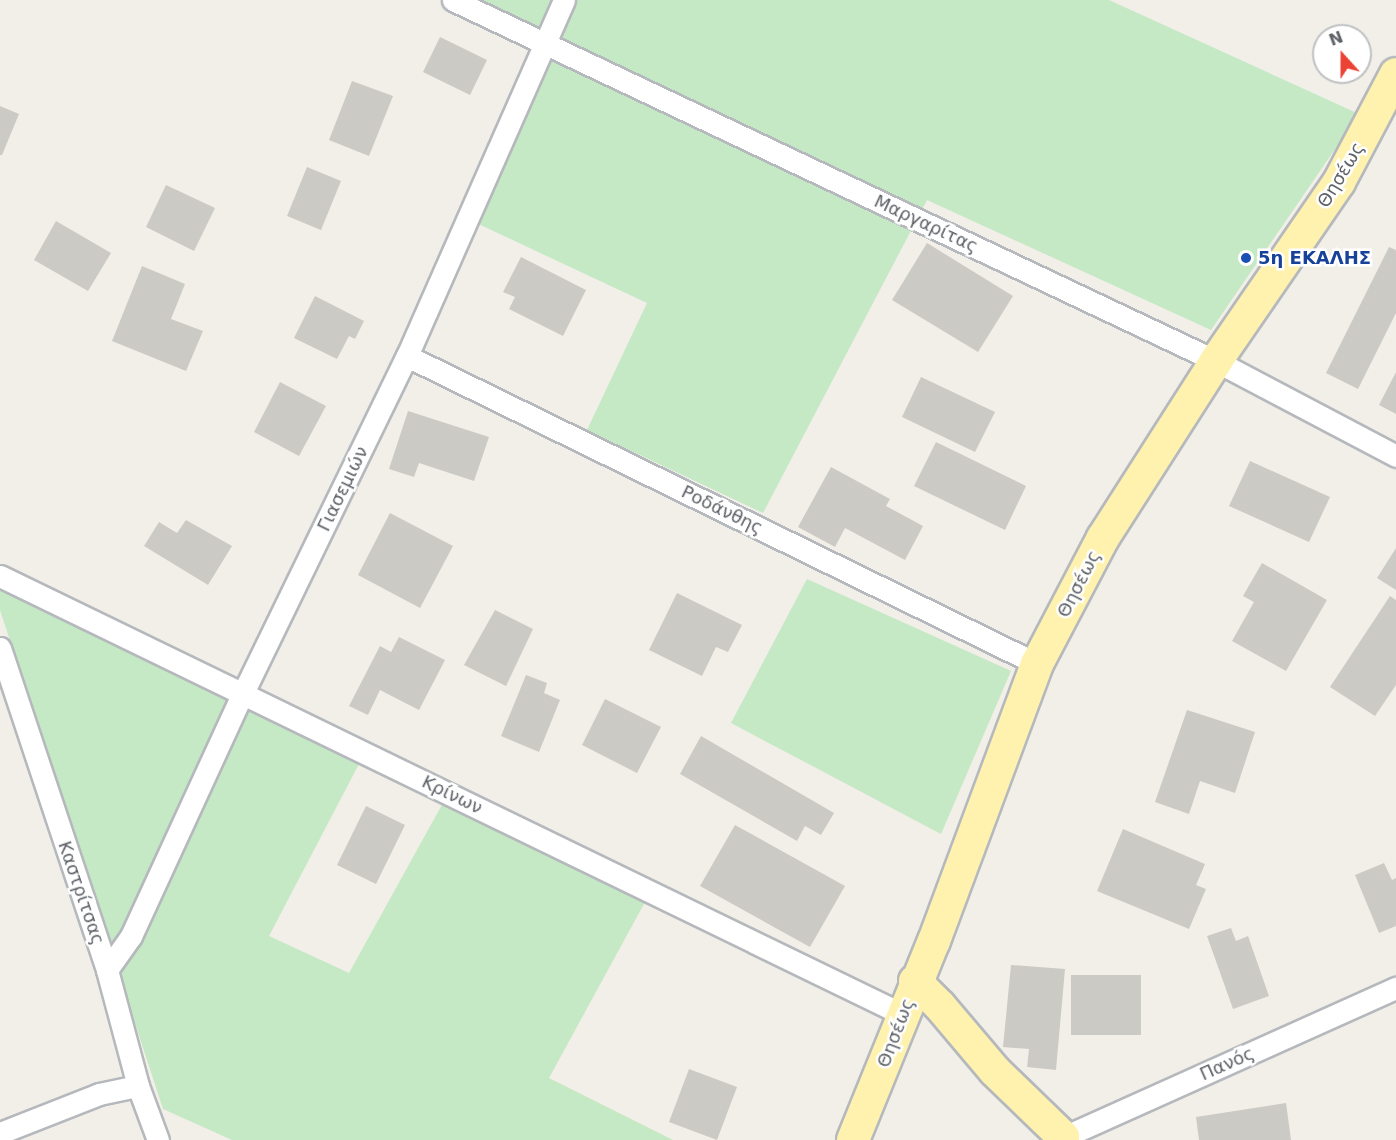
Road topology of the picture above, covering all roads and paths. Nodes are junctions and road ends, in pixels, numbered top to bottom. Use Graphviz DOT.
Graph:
graph roads {
  1 [pos="453,0"];
  2 [pos="564,0"];
  3 [pos="543,44"];
  4 [pos="1396,74"];
  5 [pos="407,356"];
  6 [pos="1216,362"];
  7 [pos="1396,456"];
  8 [pos="0,576"];
  9 [pos="0,648"];
  10 [pos="1037,664"];
  11 [pos="243,693"];
  12 [pos="107,970"];
  13 [pos="915,981"];
  14 [pos="1396,988"];
  15 [pos="904,1015"];
  16 [pos="138,1086"];
  17 [pos="0,1133"];
  18 [pos="1060,1139"];
  19 [pos="158,1140"];
  20 [pos="853,1140"];
  1 -- 3 [label="street, Μαργαρίτας"];
  2 -- 3 [label="street, Γιασεμιών"];
  3 -- 5 [label="street, Γιασεμιών"];
  3 -- 6 [label="street, Μαργαρίτας"];
  4 -- 6 [label="main road, Θησέως"];
  5 -- 10 [label="street, Ροδάνθης"];
  5 -- 11 [label="street, Γιασεμιών"];
  6 -- 7 [label="street, Μαργαρίτας"];
  6 -- 10 [label="main road, Θησέως"];
  8 -- 11 [label="street, Κρίνων"];
  9 -- 12 [label="street, Καστρίτσας"];
  10 -- 13 [label="main road, Θησέως"];
  11 -- 12 [label="street, Γιασεμιών"];
  11 -- 15 [label="street, Κρίνων"];
  12 -- 16 [label="street, Καστρίτσας"];
  13 -- 15 [label="main road, Θησέως"];
  13 -- 18 [label="main road"];
  14 -- 18 [label="street, Πανός"];
  15 -- 20 [label="main road, Θησέως"];
  16 -- 17 [label="street"];
  16 -- 19 [label="street, Καστρίτσας"];
}
